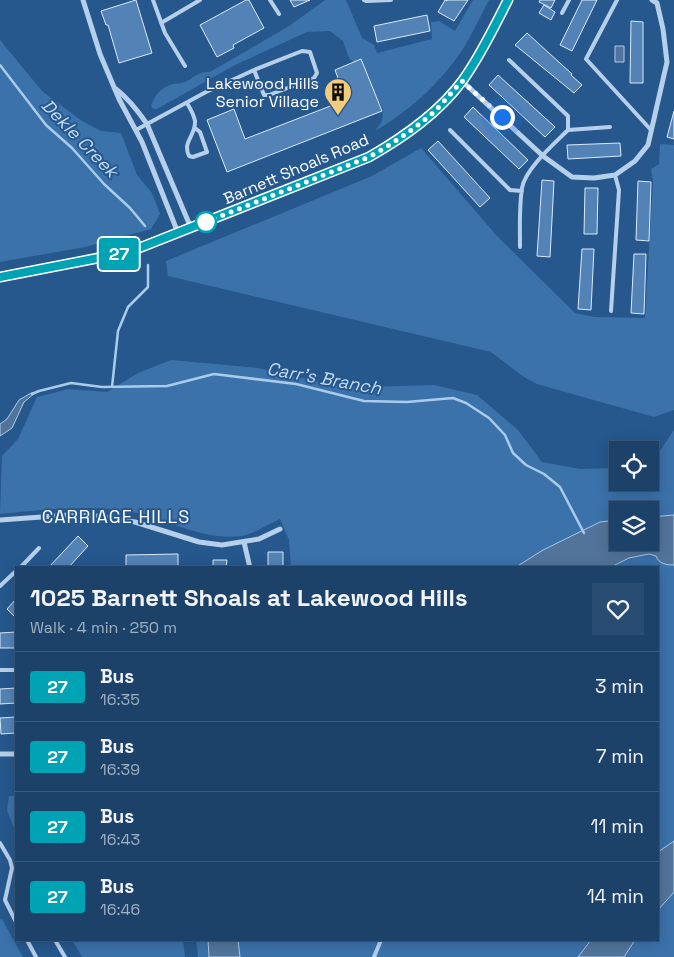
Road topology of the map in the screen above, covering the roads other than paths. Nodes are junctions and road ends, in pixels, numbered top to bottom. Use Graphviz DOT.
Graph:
graph roads {
  1 [pos="83,0"];
  2 [pos="153,0"];
  3 [pos="200,0"];
  4 [pos="270,0"];
  5 [pos="364,0"];
  6 [pos="391,0"];
  7 [pos="508,0"];
  8 [pos="569,0"];
  9 [pos="617,0"];
  10 [pos="652,0"];
  11 [pos="562,13"];
  12 [pos="279,14"];
  13 [pos="161,23"];
  14 [pos="509,60"];
  15 [pos="185,66"];
  16 [pos="254,70"];
  17 [pos="462,81"];
  18 [pos="116,89"];
  19 [pos="187,103"];
  20 [pos="147,124"];
  21 [pos="610,127"];
  22 [pos="195,128"];
  23 [pos="136,130"];
  24 [pos="450,130"];
  25 [pos="568,130"];
  26 [pos="652,131"];
  27 [pos="542,156"];
  28 [pos="615,175"];
  29 [pos="522,192"];
  30 [pos="191,228"];
  31 [pos="178,234"];
  32 [pos="520,248"];
  33 [pos="0,277"];
  34 [pos="612,311"];
  35 [pos="0,520"];
  36 [pos="280,529"];
  37 [pos="244,542"];
  38 [pos="39,548"];
  39 [pos="22,566"];
  40 [pos="250,566"];
  41 [pos="15,572"];
  42 [pos="0,586"];
  43 [pos="0,670"];
  44 [pos="15,670"];
  45 [pos="0,754"];
  46 [pos="15,754"];
  47 [pos="0,843"];
  48 [pos="15,920"];
  49 [pos="27,941"];
  50 [pos="56,941"];
  51 [pos="381,941"];
  52 [pos="36,957"];
  53 [pos="65,957"];
  54 [pos="374,957"];
  1 -- 18 [label="street"];
  2 -- 13 [label="lane"];
  3 -- 13 [label="lane"];
  4 -- 12 [label="lane"];
  5 -- 6 [label="lane"];
  7 -- 17 [label="main road, Barnett Shoals Road"];
  8 -- 11 [label="lane"];
  9 -- 26 [label="lane"];
  10 -- 26 [label="street"];
  13 -- 15 [label="lane"];
  14 -- 25 [label="lane"];
  16 -- 16 [label="lane"];
  16 -- 19 [label="lane"];
  17 -- 27 [label="street"];
  17 -- 30 [label="main road, Barnett Shoals Road"];
  18 -- 20 [label="street"];
  18 -- 23 [label="street"];
  19 -- 20 [label="lane"];
  19 -- 22 [label="lane"];
  20 -- 23 [label="lane"];
  20 -- 30 [label="street"];
  21 -- 25 [label="lane"];
  22 -- 22 [label="lane"];
  23 -- 31 [label="street"];
  24 -- 29 [label="lane"];
  25 -- 27 [label="lane"];
  26 -- 28 [label="street"];
  27 -- 28 [label="street"];
  27 -- 29 [label="lane"];
  28 -- 34 [label="lane"];
  29 -- 32 [label="lane"];
  30 -- 31 [label="main road, Barnett Shoals Road"];
  31 -- 33 [label="main road, Barnett Shoals Road"];
  35 -- 37 [label="street"];
  36 -- 37 [label="street"];
  37 -- 40 [label="street"];
  38 -- 39 [label="lane"];
  41 -- 42 [label="lane"];
  43 -- 44 [label="lane"];
  45 -- 46 [label="street"];
  47 -- 48 [label="lane"];
  49 -- 52 [label="lane"];
  50 -- 53 [label="lane"];
  51 -- 54 [label="lane"];
}
